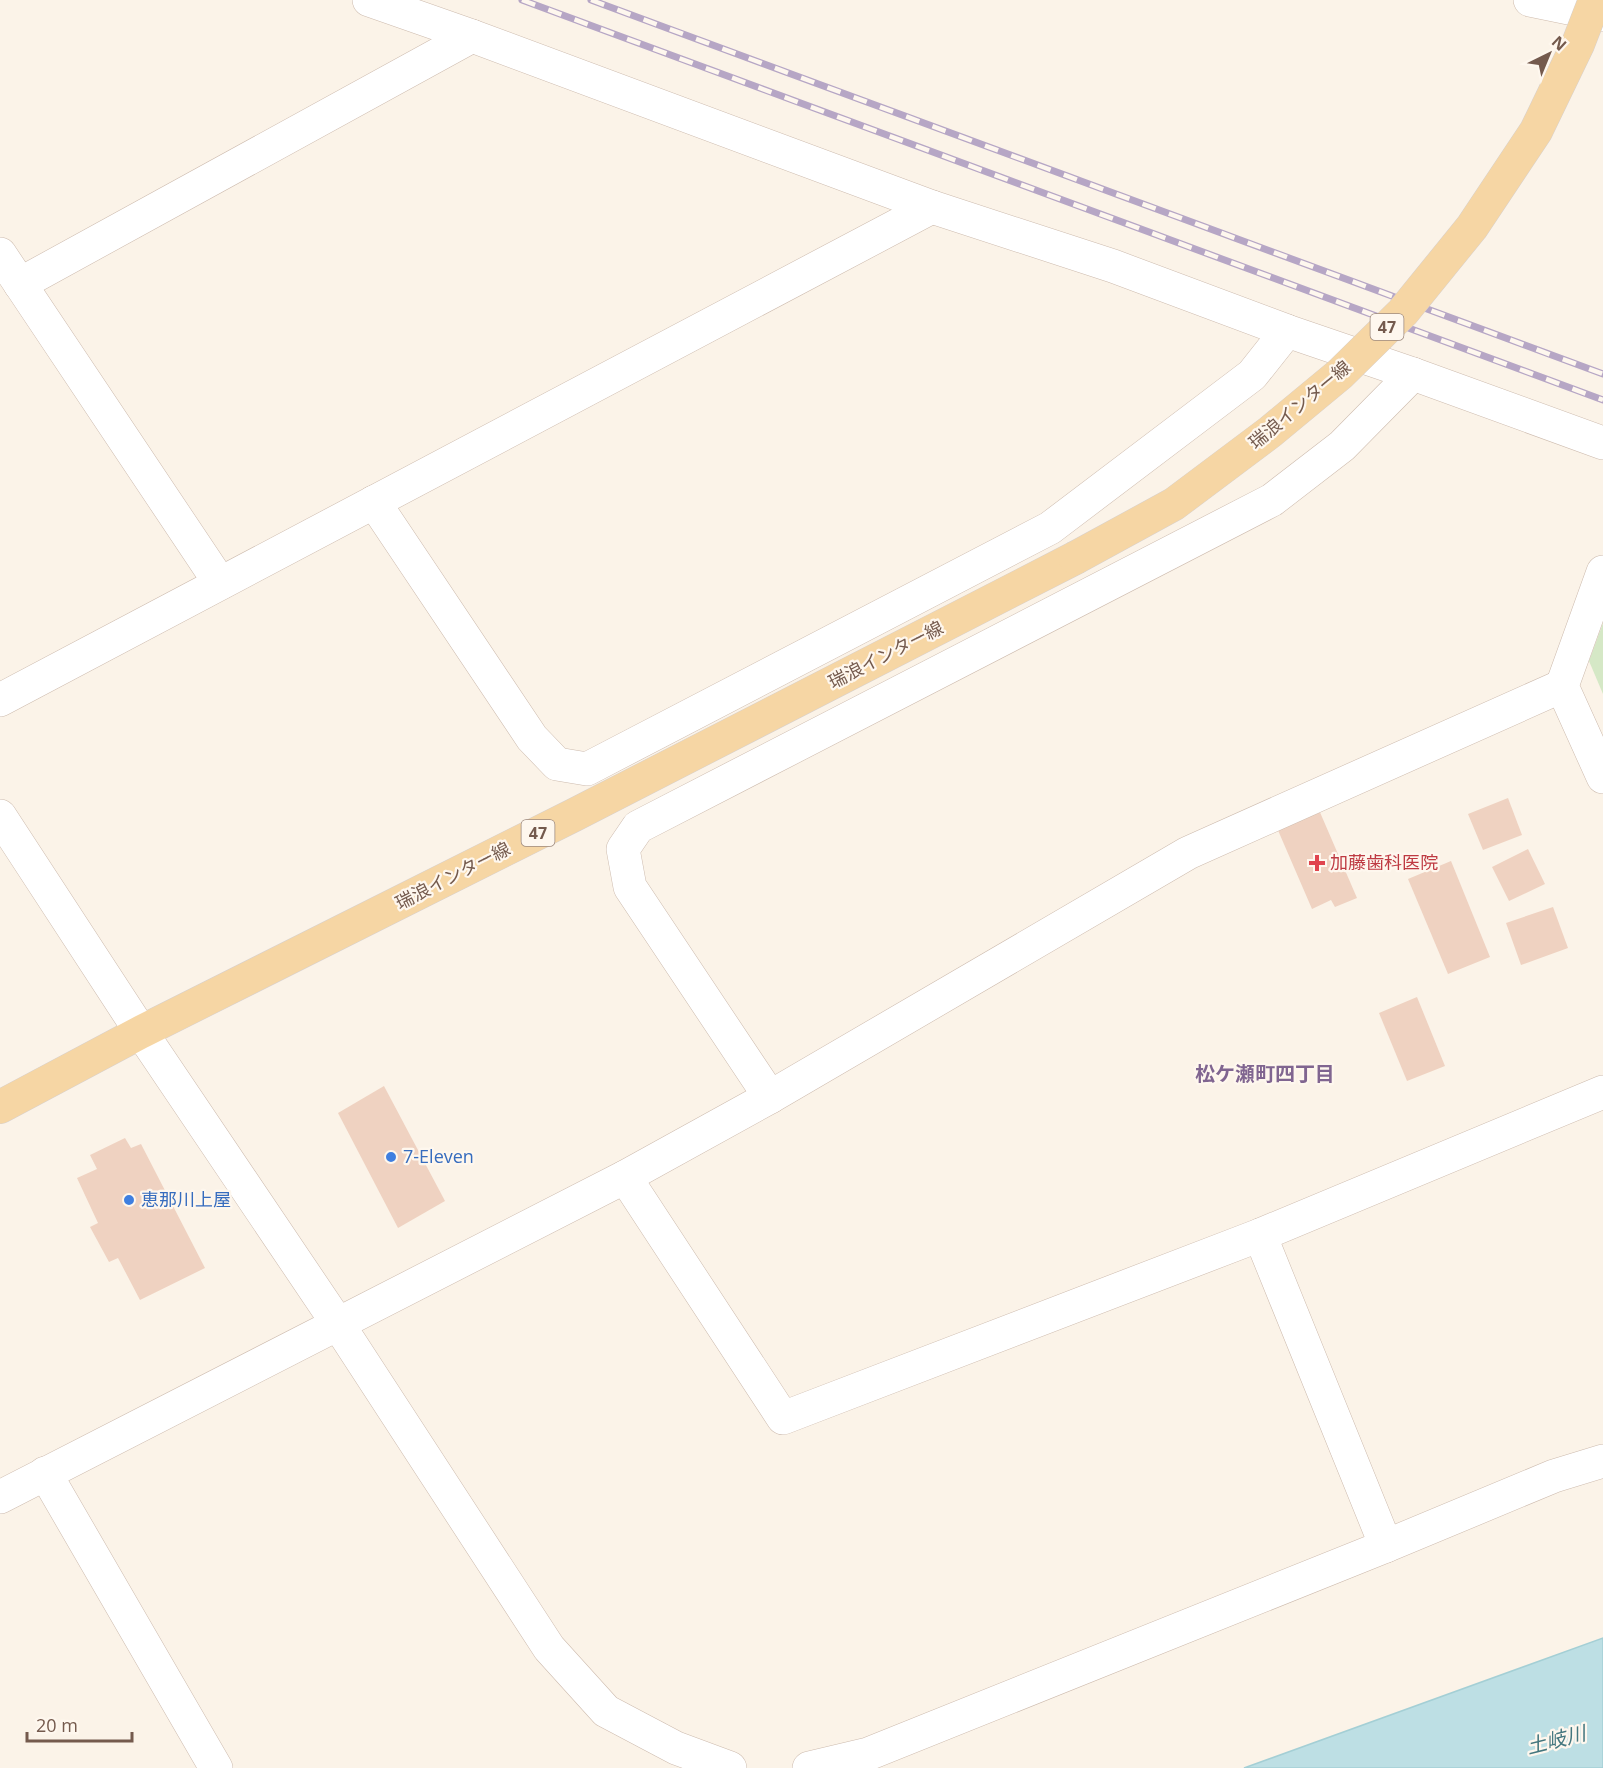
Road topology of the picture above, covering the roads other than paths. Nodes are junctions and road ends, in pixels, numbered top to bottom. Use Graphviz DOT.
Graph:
graph roads {
  1 [pos="369,0"];
  2 [pos="1536,0"];
  3 [pos="1595,0"];
  4 [pos="1603,15"];
  5 [pos="472,36"];
  6 [pos="932,207"];
  7 [pos="0,254"];
  8 [pos="20,284"];
  9 [pos="1287,331"];
  10 [pos="1413,374"];
  11 [pos="1603,443"];
  12 [pos="374,502"];
  13 [pos="1603,572"];
  14 [pos="220,583"];
  15 [pos="1562,686"];
  16 [pos="0,700"];
  17 [pos="1603,777"];
  18 [pos="0,816"];
  19 [pos="141,1032"];
  20 [pos="1603,1092"];
  21 [pos="770,1097"];
  22 [pos="0,1107"];
  23 [pos="625,1177"];
  24 [pos="1260,1235"];
  25 [pos="338,1324"];
  26 [pos="1603,1461"];
  27 [pos="45,1473"];
  28 [pos="0,1497"];
  29 [pos="1386,1546"];
  30 [pos="216,1768"];
  31 [pos="730,1768"];
  32 [pos="809,1768"];
  1 -- 5 [label="street"];
  2 -- 4 [label="street"];
  3 -- 19 [label="main road, 瑞浪インター線 / 47, bridge"];
  5 -- 6 [label="street"];
  5 -- 8 [label="street"];
  6 -- 9 [label="street"];
  6 -- 12 [label="street"];
  7 -- 8 [label="street"];
  8 -- 14 [label="street"];
  9 -- 10 [label="street"];
  9 -- 12 [label="street"];
  10 -- 11 [label="street"];
  10 -- 21 [label="street"];
  12 -- 14 [label="street"];
  13 -- 15 [label="street"];
  14 -- 16 [label="street"];
  15 -- 17 [label="street"];
  15 -- 21 [label="street"];
  18 -- 19 [label="street"];
  19 -- 22 [label="main road, 瑞浪インター線 / 47"];
  19 -- 25 [label="street"];
  20 -- 24 [label="street"];
  21 -- 23 [label="street"];
  23 -- 24 [label="street"];
  23 -- 25 [label="street"];
  24 -- 29 [label="street"];
  25 -- 27 [label="street"];
  25 -- 31 [label="street"];
  26 -- 29 [label="street"];
  27 -- 28 [label="street"];
  27 -- 30 [label="street"];
  29 -- 32 [label="street"];
}
